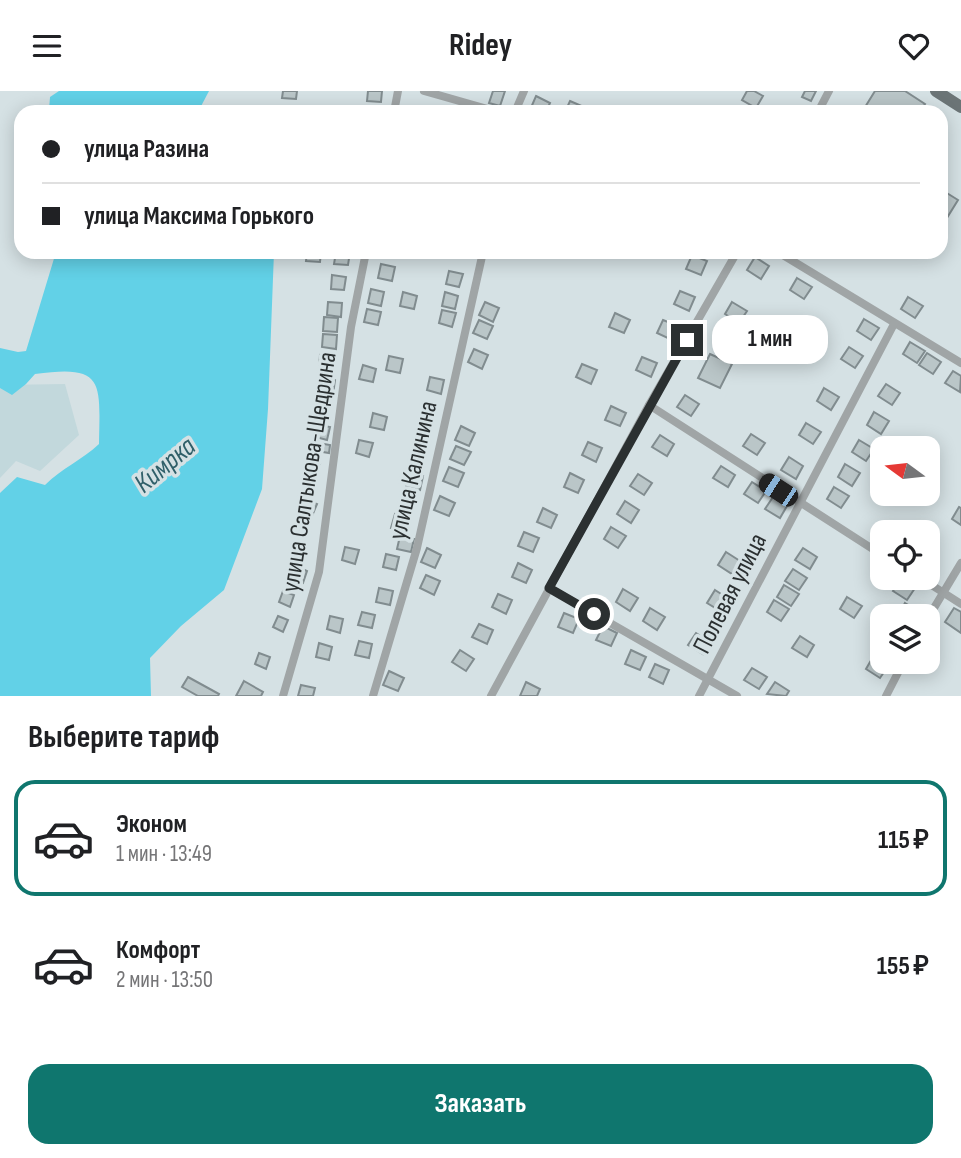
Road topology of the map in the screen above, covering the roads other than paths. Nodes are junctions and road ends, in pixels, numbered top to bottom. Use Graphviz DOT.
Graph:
graph roads {
  1 [pos="424,91"];
  2 [pos="936,91"];
  3 [pos="473,105"];
  4 [pos="961,107"];
  5 [pos="365,259"];
  6 [pos="481,259"];
  7 [pos="733,259"];
  8 [pos="789,259"];
  9 [pos="894,324"];
  10 [pos="961,363"];
  11 [pos="649,405"];
  12 [pos="799,504"];
  13 [pos="870,548"];
  14 [pos="961,563"];
  15 [pos="549,588"];
  16 [pos="939,590"];
  17 [pos="942,592"];
  18 [pos="936,604"];
  19 [pos="961,604"];
  20 [pos="897,674"];
  21 [pos="708,681"];
  22 [pos="283,696"];
  23 [pos="373,696"];
  24 [pos="491,696"];
  25 [pos="699,696"];
  26 [pos="737,696"];
  27 [pos="886,696"];
  1 -- 3 [label="street"];
  2 -- 4 [label="main road"];
  5 -- 22 [label="street, улица Салтыкова-Щедрина"];
  6 -- 23 [label="street, улица Калинина"];
  7 -- 11 [label="street"];
  8 -- 9 [label="street"];
  9 -- 10 [label="street"];
  9 -- 12 [label="street, Полевая улица"];
  11 -- 12 [label="street"];
  11 -- 15 [label="street"];
  12 -- 13 [label="street"];
  12 -- 21 [label="street, Полевая улица"];
  14 -- 17 [label="street"];
  15 -- 21 [label="street"];
  15 -- 24 [label="street"];
  16 -- 17 [label="street"];
  17 -- 18 [label="street"];
  17 -- 19 [label="street"];
  20 -- 27 [label="street"];
  21 -- 25 [label="street, Полевая улица"];
  21 -- 26 [label="street"];
}
